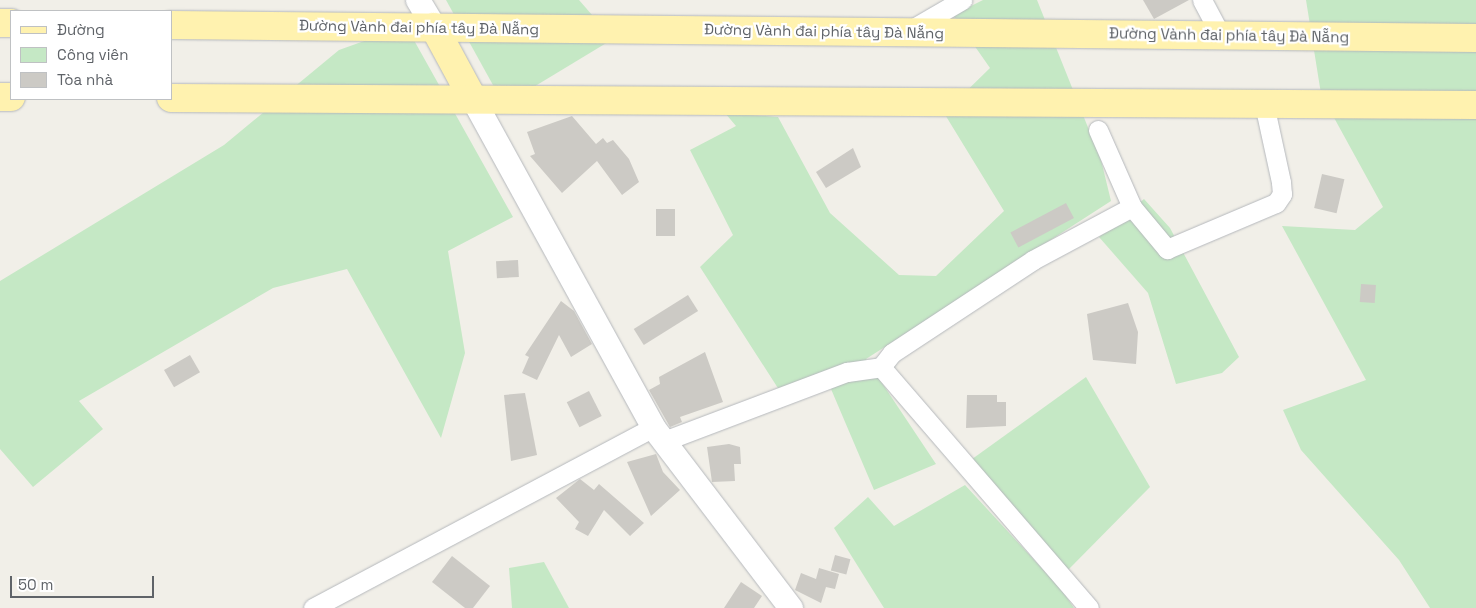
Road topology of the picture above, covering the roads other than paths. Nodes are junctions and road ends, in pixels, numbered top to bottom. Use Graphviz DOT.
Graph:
graph roads {
  1 [pos="418,0"];
  2 [pos="962,0"];
  3 [pos="1202,0"];
  4 [pos="172,24"];
  5 [pos="434,27"];
  6 [pos="906,32"];
  7 [pos="1222,35"];
  8 [pos="1476,38"];
  9 [pos="172,98"];
  10 [pos="473,99"];
  11 [pos="1264,104"];
  12 [pos="1476,105"];
  13 [pos="1098,130"];
  14 [pos="1132,207"];
  15 [pos="881,367"];
  16 [pos="659,434"];
  17 [pos="313,608"];
  18 [pos="791,608"];
  19 [pos="1089,608"];
  1 -- 5 [label="street"];
  2 -- 6 [label="street"];
  3 -- 7 [label="street"];
  4 -- 5 [label="main road, Đường Vành đai phía tây Đà Nẵng"];
  5 -- 6 [label="main road, Đường Vành đai phía tây Đà Nẵng"];
  5 -- 10 [label="main road"];
  6 -- 7 [label="main road, Đường Vành đai phía tây Đà Nẵng"];
  7 -- 8 [label="main road, Đường Vành đai phía tây Đà Nẵng"];
  9 -- 10 [label="main road"];
  10 -- 11 [label="main road"];
  10 -- 16 [label="street"];
  11 -- 12 [label="main road"];
  11 -- 14 [label="street"];
  13 -- 14 [label="street"];
  14 -- 15 [label="street"];
  15 -- 16 [label="street"];
  15 -- 19 [label="street"];
  16 -- 17 [label="street"];
  16 -- 18 [label="street"];
}
